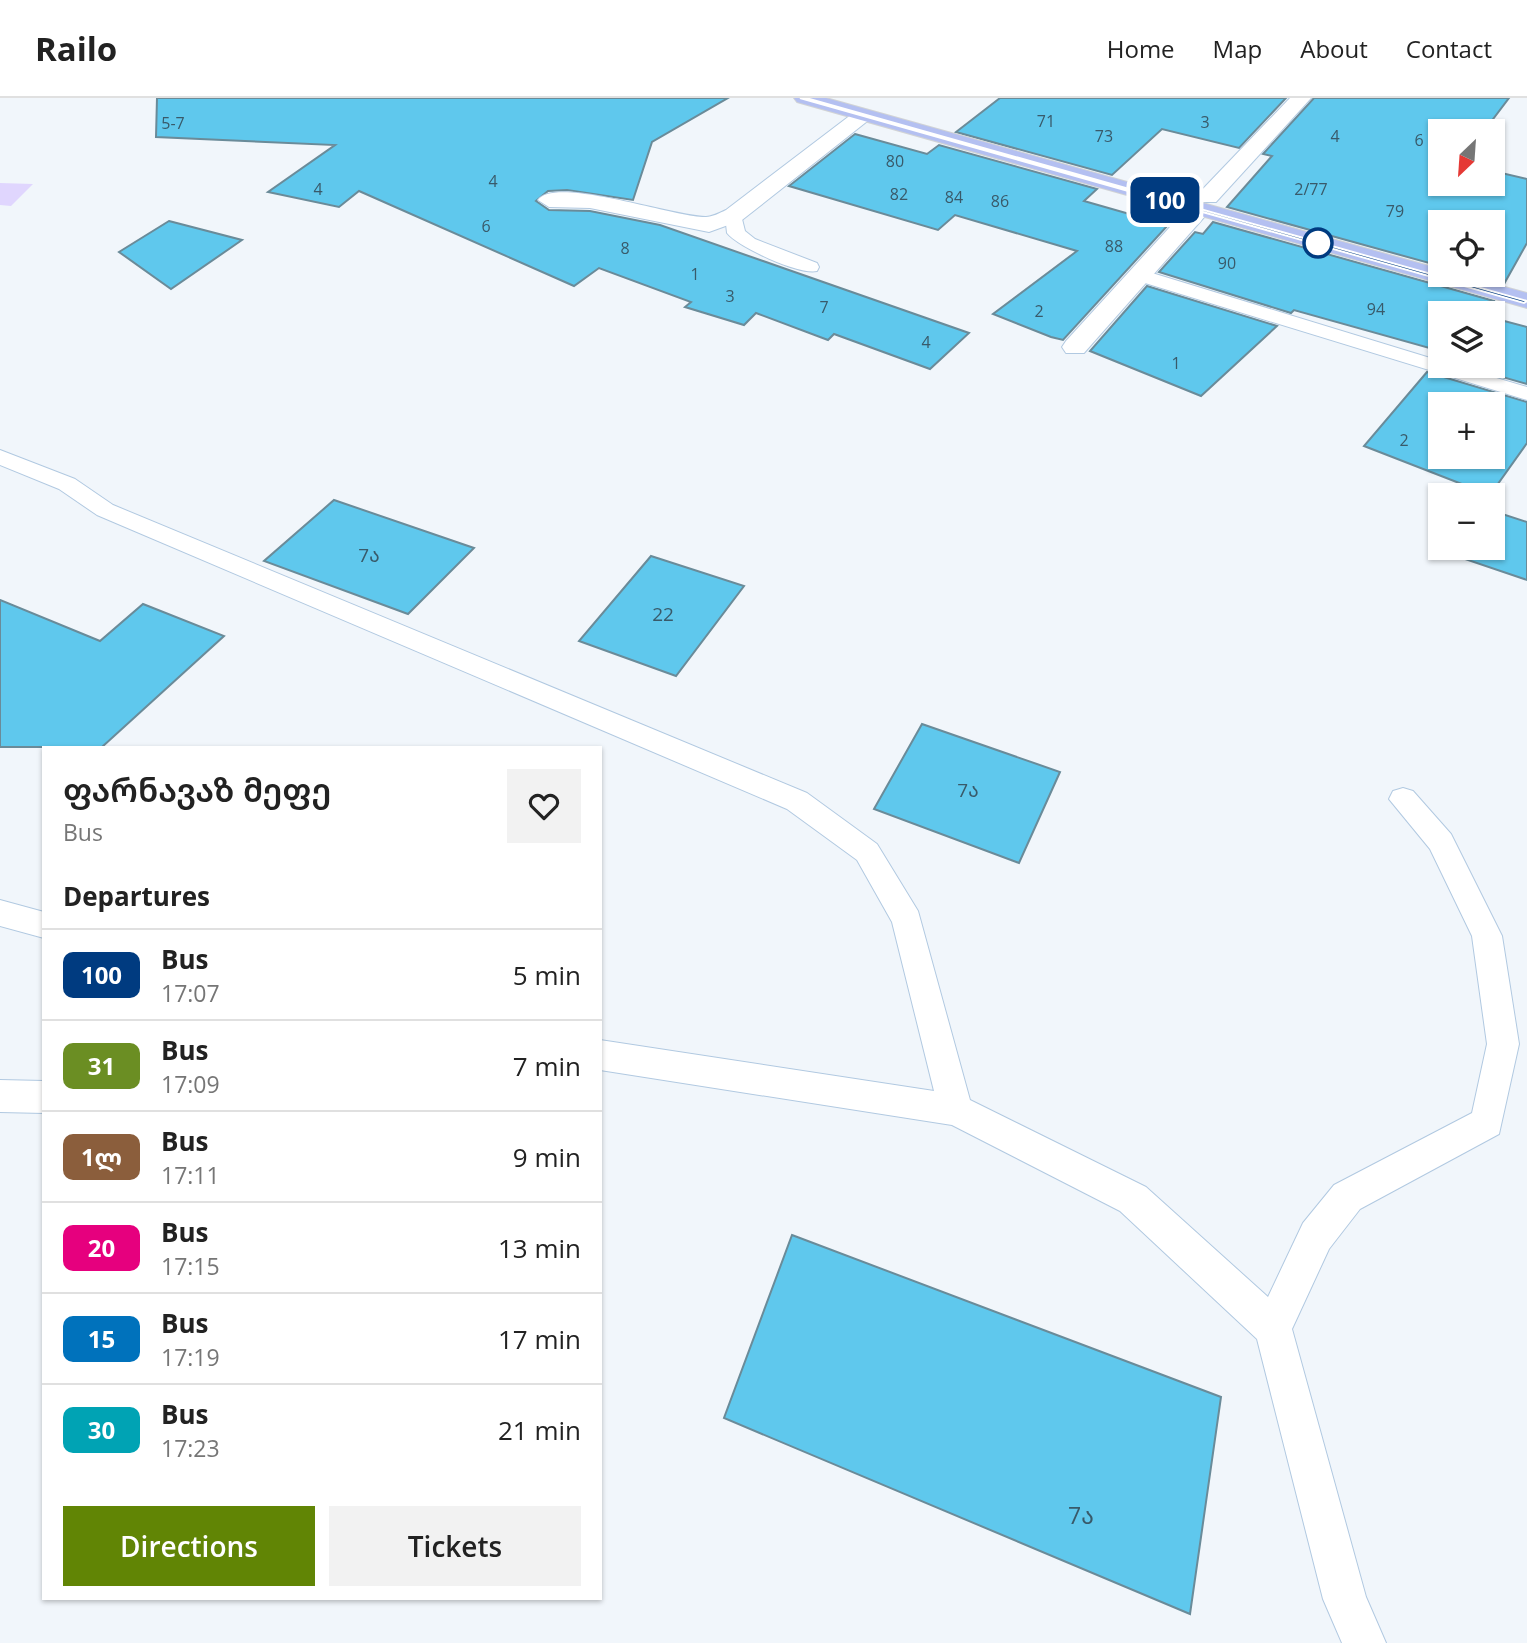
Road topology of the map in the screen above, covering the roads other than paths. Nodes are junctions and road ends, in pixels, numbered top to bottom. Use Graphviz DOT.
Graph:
graph roads {
  1 [pos="804,98"];
  2 [pos="841,98"];
  3 [pos="1301,98"];
  4 [pos="873,106"];
  5 [pos="550,200"];
  6 [pos="1203,203"];
  7 [pos="734,215"];
  8 [pos="1428,258"];
  9 [pos="810,267"];
  10 [pos="1139,275"];
  11 [pos="1505,279"];
  12 [pos="1527,285"];
  13 [pos="1527,301"];
  14 [pos="1075,347"];
  15 [pos="1527,394"];
  16 [pos="0,457"];
  17 [pos="1403,799"];
  18 [pos="0,913"];
  19 [pos="42,924"];
  20 [pos="602,1055"];
  21 [pos="0,1096"];
  22 [pos="42,1097"];
  23 [pos="957,1111"];
  24 [pos="1273,1328"];
  25 [pos="1364,1643"];
  1 -- 4 [label="main road"];
  2 -- 4 [label="main road"];
  3 -- 6 [label="street"];
  4 -- 6 [label="main road"];
  4 -- 7 [label="street"];
  5 -- 7 [label="street"];
  6 -- 8 [label="main road"];
  6 -- 10 [label="street"];
  6 -- 13 [label="main road"];
  7 -- 9 [label="lane"];
  10 -- 14 [label="street"];
  10 -- 15 [label="lane"];
  11 -- 12 [label="main road"];
  16 -- 23 [label="lane"];
  17 -- 24 [label="lane"];
  18 -- 19 [label="lane"];
  20 -- 23 [label="lane"];
  21 -- 22 [label="lane"];
  23 -- 24 [label="lane"];
  24 -- 25 [label="lane"];
}
